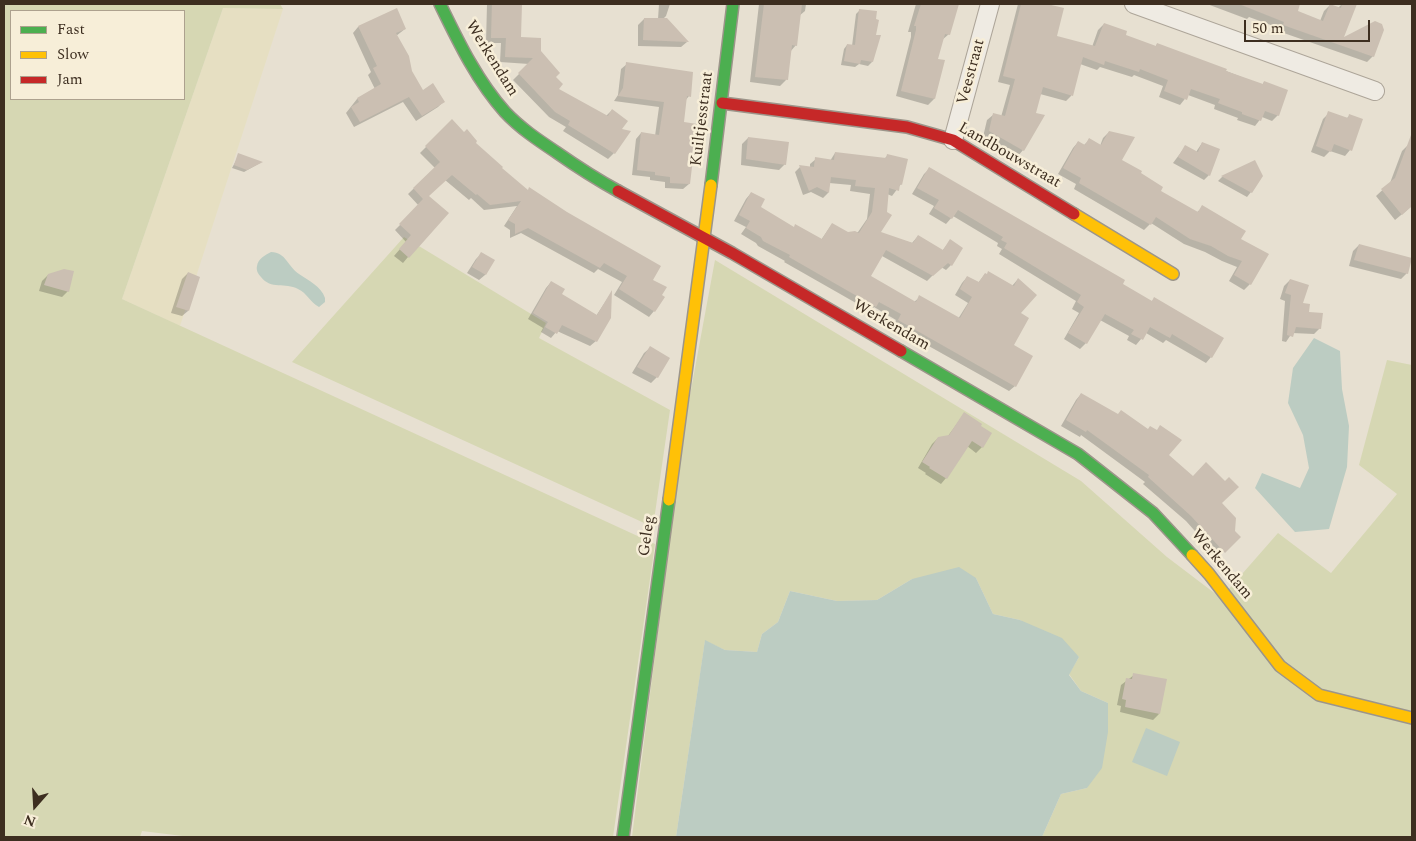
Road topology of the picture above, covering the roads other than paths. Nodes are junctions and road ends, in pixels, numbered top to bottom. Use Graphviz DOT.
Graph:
graph roads {
  1 [pos="440,4"];
  2 [pos="733,4"];
  3 [pos="990,4"];
  4 [pos="1134,4"];
  5 [pos="1375,92"];
  6 [pos="722,103"];
  7 [pos="954,140"];
  8 [pos="705,239"];
  9 [pos="1173,274"];
  10 [pos="1412,718"];
  11 [pos="623,837"];
  1 -- 8 [label="street, Werkendam"];
  2 -- 6 [label="street, Kuiltjesstraat"];
  3 -- 7 [label="street, Veestraat"];
  4 -- 5 [label="street"];
  6 -- 7 [label="street, Landbouwstraat"];
  6 -- 8 [label="street, Kuiltjesstraat"];
  7 -- 9 [label="street, Landbouwstraat"];
  8 -- 10 [label="street, Werkendam"];
  8 -- 11 [label="street, Geleg"];
}
